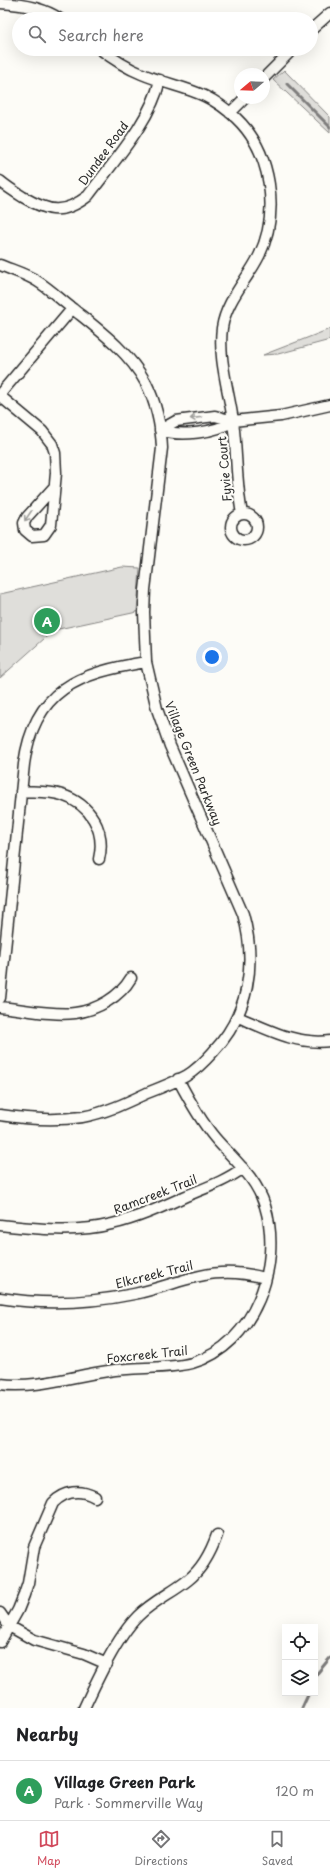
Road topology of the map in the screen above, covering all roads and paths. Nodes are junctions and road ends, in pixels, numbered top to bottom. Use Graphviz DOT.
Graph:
graph roads {
  1 [pos="0,3"];
  2 [pos="47,12"];
  3 [pos="330,12"];
  4 [pos="318,23"];
  5 [pos="111,56"];
  6 [pos="285,56"];
  7 [pos="270,72"];
  8 [pos="160,80"];
  9 [pos="239,104"];
  10 [pos="230,113"];
  11 [pos="0,181"];
  12 [pos="0,265"];
  13 [pos="72,309"];
  14 [pos="0,395"];
  15 [pos="330,405"];
  16 [pos="233,421"];
  17 [pos="160,430"];
  18 [pos="54,487"];
  19 [pos="242,514"];
  20 [pos="146,662"];
  21 [pos="21,791"];
  22 [pos="99,859"];
  23 [pos="131,978"];
  24 [pos="0,998"];
  25 [pos="0,1007"];
  26 [pos="238,1017"];
  27 [pos="330,1041"];
  28 [pos="178,1079"];
  29 [pos="0,1115"];
  30 [pos="243,1168"];
  31 [pos="0,1225"];
  32 [pos="265,1278"];
  33 [pos="0,1298"];
  34 [pos="0,1384"];
  35 [pos="95,1497"];
  36 [pos="218,1535"];
  37 [pos="0,1613"];
  38 [pos="5,1625"];
  39 [pos="0,1642"];
  40 [pos="107,1664"];
  41 [pos="84,1708"];
  1 -- 2 [label="street"];
  3 -- 4 [label="street"];
  5 -- 8 [label="street, Fyvie Court"];
  6 -- 7 [label="street"];
  8 -- 10 [label="street, Fyvie Court"];
  8 -- 11 [label="street, Dundee Road"];
  9 -- 10 [label="street"];
  10 -- 16 [label="street, Fyvie Court"];
  12 -- 13 [label="street, Village Green Parkway"];
  13 -- 14 [label="street"];
  13 -- 17 [label="street, Village Green Parkway"];
  14 -- 18 [label="street"];
  15 -- 16 [label="street"];
  16 -- 17 [label="street"];
  16 -- 19 [label="street, Fyvie Court"];
  17 -- 20 [label="street, Village Green Parkway"];
  18 -- 18 [label="street, one-way"];
  20 -- 21 [label="street"];
  20 -- 26 [label="street, Village Green Parkway"];
  21 -- 22 [label="street"];
  21 -- 24 [label="street"];
  23 -- 25 [label="street"];
  26 -- 27 [label="street"];
  26 -- 28 [label="street, Village Green Parkway"];
  28 -- 29 [label="street, Village Green Parkway"];
  28 -- 30 [label="street, Foxcreek Trail"];
  30 -- 31 [label="street, Ramcreek Trail"];
  30 -- 32 [label="street, Foxcreek Trail"];
  32 -- 33 [label="street, Elkcreek Trail"];
  32 -- 34 [label="street, Foxcreek Trail"];
  35 -- 38 [label="street"];
  36 -- 40 [label="street"];
  37 -- 38 [label="street"];
  38 -- 39 [label="street"];
  38 -- 40 [label="street"];
  40 -- 41 [label="street"];
}
